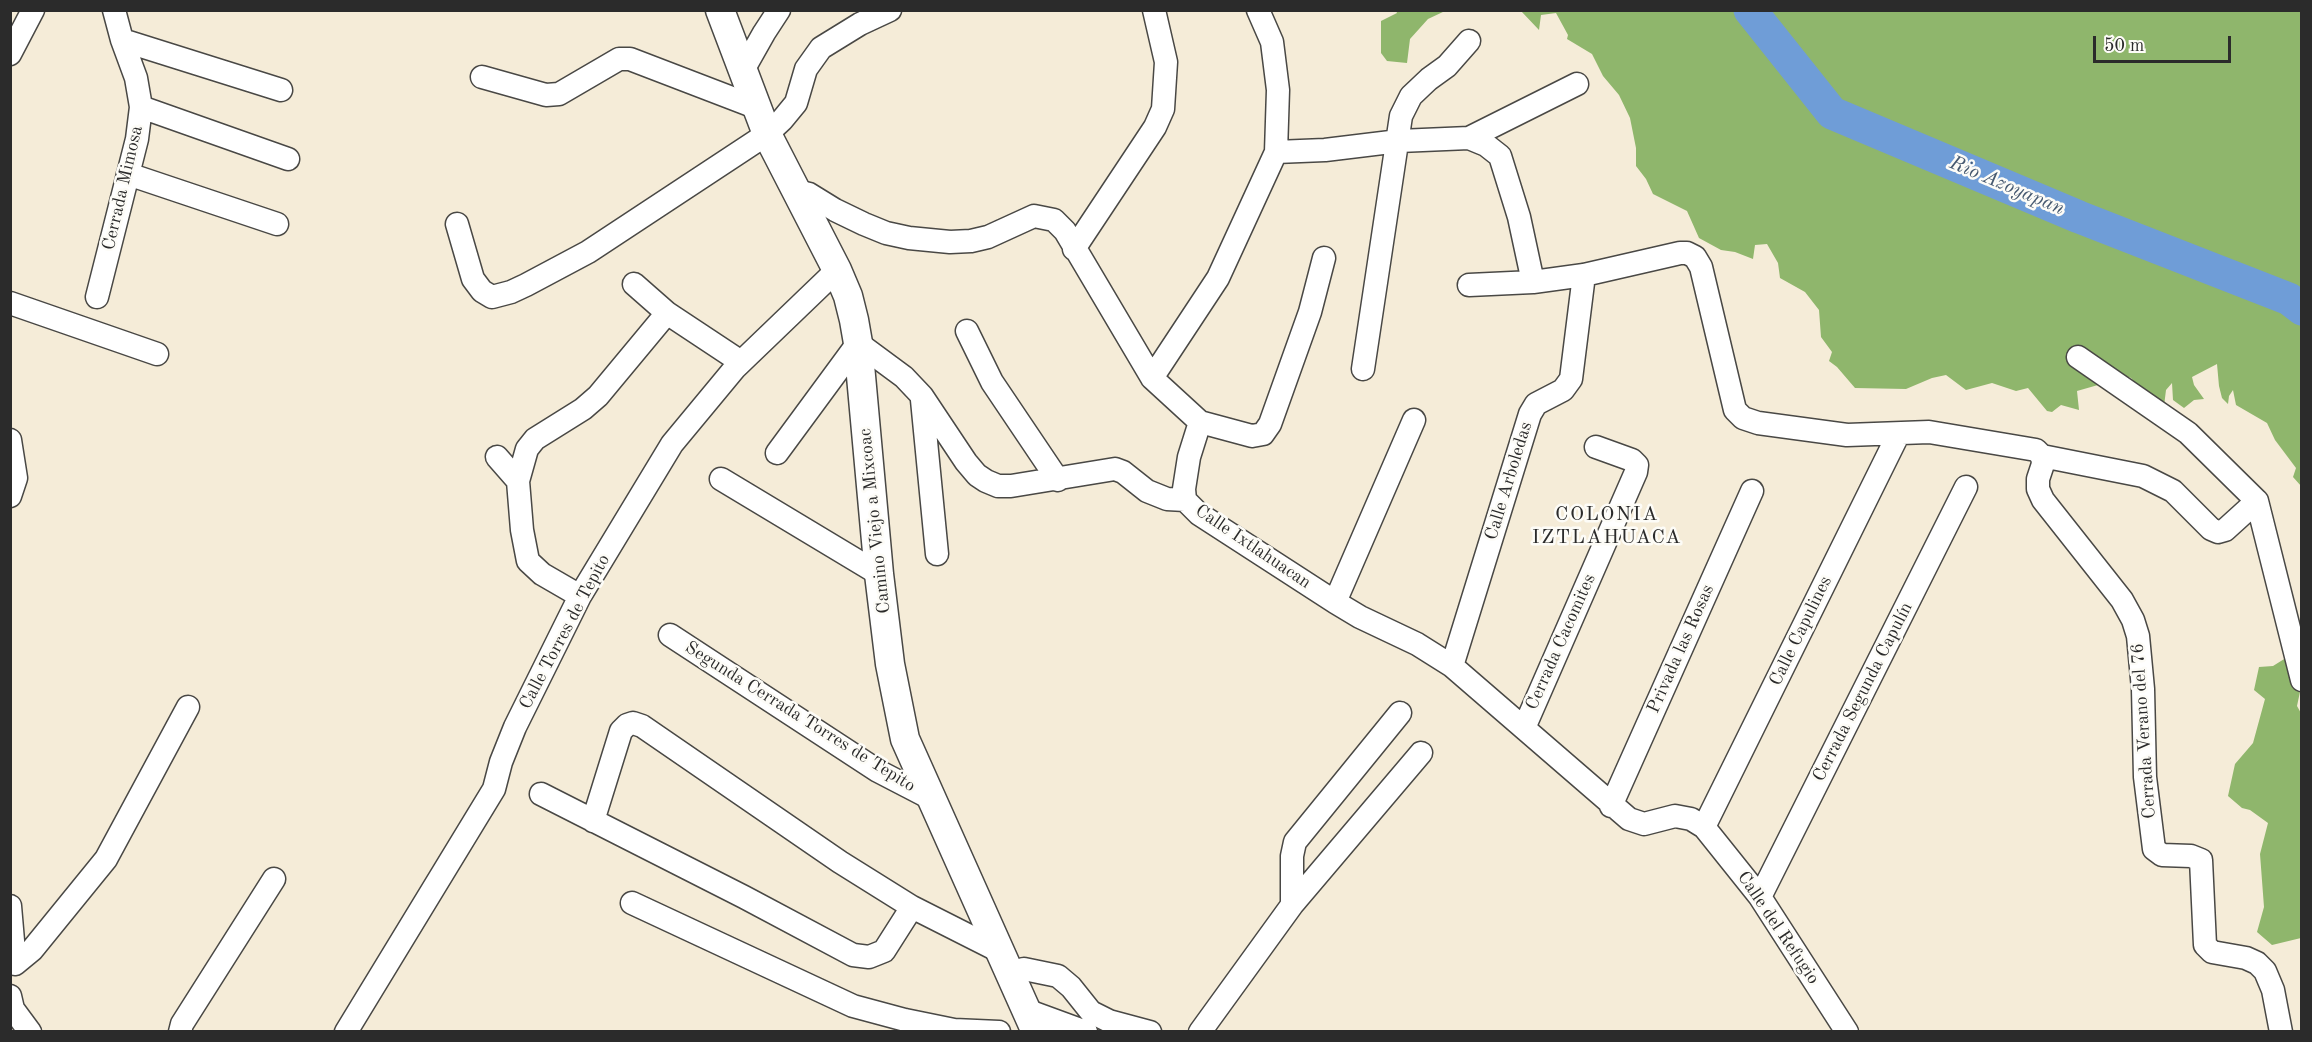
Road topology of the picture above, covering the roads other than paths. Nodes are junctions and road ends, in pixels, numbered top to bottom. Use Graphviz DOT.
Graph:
graph roads {
  1 [pos="33,10"];
  2 [pos="114,10"];
  3 [pos="720,10"];
  4 [pos="779,10"];
  5 [pos="890,10"];
  6 [pos="1154,10"];
  7 [pos="1258,10"];
  8 [pos="122,40"];
  9 [pos="1469,41"];
  10 [pos="10,54"];
  11 [pos="742,72"];
  12 [pos="482,77"];
  13 [pos="1577,84"];
  14 [pos="281,90"];
  15 [pos="141,107"];
  16 [pos="763,123"];
  17 [pos="1470,138"];
  18 [pos="1398,141"];
  19 [pos="1276,152"];
  20 [pos="288,159"];
  21 [pos="128,174"];
  22 [pos="796,191"];
  23 [pos="278,224"];
  24 [pos="457,224"];
  25 [pos="1074,249"];
  26 [pos="1323,258"];
  27 [pos="837,270"];
  28 [pos="1584,275"];
  29 [pos="1533,282"];
  30 [pos="634,284"];
  31 [pos="1468,285"];
  32 [pos="97,297"];
  33 [pos="10,303"];
  34 [pos="667,314"];
  35 [pos="967,331"];
  36 [pos="858,343"];
  37 [pos="157,354"];
  38 [pos="2078,357"];
  39 [pos="741,362"];
  40 [pos="1363,369"];
  41 [pos="1152,378"];
  42 [pos="922,396"];
  43 [pos="1414,420"];
  44 [pos="1200,422"];
  45 [pos="1898,435"];
  46 [pos="10,440"];
  47 [pos="1596,447"];
  48 [pos="777,453"];
  49 [pos="2042,456"];
  50 [pos="497,457"];
  51 [pos="721,479"];
  52 [pos="1058,480"];
  53 [pos="518,481"];
  54 [pos="1966,487"];
  55 [pos="1752,491"];
  56 [pos="10,496"];
  57 [pos="1185,500"];
  58 [pos="2257,501"];
  59 [pos="938,554"];
  60 [pos="879,574"];
  61 [pos="580,596"];
  62 [pos="1335,602"];
  63 [pos="670,634"];
  64 [pos="1452,666"];
  65 [pos="2301,680"];
  66 [pos="188,706"];
  67 [pos="1400,713"];
  68 [pos="1524,728"];
  69 [pos="1421,753"];
  70 [pos="541,794"];
  71 [pos="932,799"];
  72 [pos="1611,806"];
  73 [pos="593,821"];
  74 [pos="1704,827"];
  75 [pos="274,879"];
  76 [pos="1760,897"];
  77 [pos="632,903"];
  78 [pos="1292,905"];
  79 [pos="10,906"];
  80 [pos="912,907"];
  81 [pos="1005,962"];
  82 [pos="15,964"];
  83 [pos="10,987"];
  84 [pos="10,996"];
  85 [pos="1031,1021"];
  86 [pos="30,1032"];
  87 [pos="180,1032"];
  88 [pos="346,1032"];
  89 [pos="999,1032"];
  90 [pos="1086,1032"];
  91 [pos="1150,1032"];
  92 [pos="1200,1032"];
  93 [pos="1847,1032"];
  94 [pos="2281,1032"];
  1 -- 10 [label="street"];
  2 -- 8 [label="street, Cerrada Mimosa"];
  3 -- 11 [label="main road, Camino Viejo a Mixcoac"];
  4 -- 11 [label="street"];
  5 -- 16 [label="street"];
  6 -- 25 [label="street"];
  7 -- 19 [label="street"];
  8 -- 14 [label="street"];
  8 -- 15 [label="street, Cerrada Mimosa"];
  9 -- 18 [label="street"];
  11 -- 16 [label="main road, Camino Viejo a Mixcoac"];
  12 -- 16 [label="street"];
  13 -- 17 [label="street"];
  15 -- 20 [label="street"];
  15 -- 21 [label="street, Cerrada Mimosa"];
  16 -- 22 [label="main road, Camino Viejo a Mixcoac"];
  16 -- 24 [label="street"];
  17 -- 18 [label="street"];
  17 -- 29 [label="street"];
  18 -- 19 [label="street"];
  18 -- 40 [label="street"];
  19 -- 41 [label="street"];
  21 -- 23 [label="street"];
  21 -- 32 [label="street, Cerrada Mimosa"];
  22 -- 25 [label="street"];
  22 -- 27 [label="main road, Camino Viejo a Mixcoac"];
  25 -- 41 [label="street"];
  26 -- 44 [label="street"];
  27 -- 36 [label="main road, Camino Viejo a Mixcoac"];
  27 -- 39 [label="street, Calle Torres de Tepito"];
  28 -- 29 [label="street"];
  28 -- 45 [label="street"];
  28 -- 64 [label="street, Calle Arboledas"];
  29 -- 31 [label="street"];
  30 -- 34 [label="street"];
  33 -- 37 [label="street"];
  34 -- 39 [label="street"];
  34 -- 53 [label="street"];
  35 -- 52 [label="street"];
  36 -- 42 [label="street"];
  36 -- 48 [label="street"];
  36 -- 60 [label="main road, Camino Viejo a Mixcoac"];
  38 -- 58 [label="street"];
  39 -- 61 [label="street, Calle Torres de Tepito"];
  41 -- 44 [label="street"];
  42 -- 52 [label="street"];
  42 -- 59 [label="street"];
  43 -- 62 [label="street"];
  44 -- 57 [label="street, Calle Ixtlahuacan"];
  45 -- 49 [label="street"];
  45 -- 74 [label="street, Calle Capulines"];
  46 -- 56 [label="street"];
  47 -- 68 [label="street, Cerrada Cacomites"];
  49 -- 58 [label="street"];
  49 -- 94 [label="street, Cerrada Verano del 76"];
  50 -- 53 [label="street"];
  51 -- 60 [label="street"];
  52 -- 57 [label="street"];
  53 -- 61 [label="street"];
  54 -- 76 [label="street, Cerrada Segunda Capulín"];
  55 -- 72 [label="street, Privada las Rosas"];
  57 -- 62 [label="street, Calle Ixtlahuacan"];
  58 -- 65 [label="street"];
  60 -- 71 [label="main road, Camino Viejo a Mixcoac"];
  61 -- 88 [label="street, Calle Torres de Tepito"];
  62 -- 64 [label="street, Calle Ixtlahuacan"];
  63 -- 71 [label="street, Segunda Cerrada Torres de Tepito"];
  64 -- 68 [label="street, Calle Ixtlahuacan"];
  66 -- 82 [label="street"];
  67 -- 78 [label="street"];
  68 -- 72 [label="street, Calle Ixtlahuacan"];
  69 -- 78 [label="street"];
  70 -- 73 [label="street"];
  71 -- 81 [label="main road, Camino Viejo a Mixcoac"];
  72 -- 74 [label="street, Calle Ixtlahuacan"];
  73 -- 80 [label="street"];
  73 -- 80 [label="street"];
  74 -- 76 [label="street, Calle del Refugio"];
  75 -- 87 [label="street"];
  76 -- 93 [label="street, Calle del Refugio"];
  77 -- 89 [label="street"];
  78 -- 92 [label="street"];
  79 -- 82 [label="street"];
  80 -- 81 [label="street"];
  81 -- 85 [label="main road, Camino Viejo a Mixcoac"];
  81 -- 91 [label="street"];
  82 -- 83 [label="street"];
  84 -- 86 [label="street"];
  85 -- 90 [label="street"];
}
